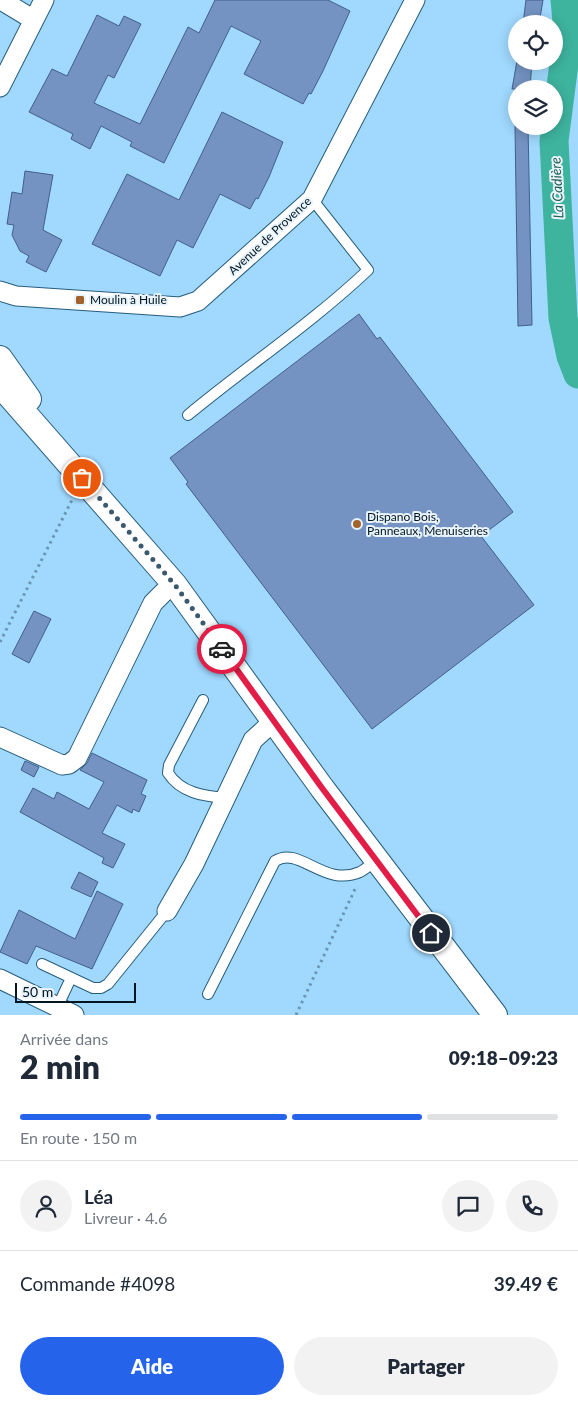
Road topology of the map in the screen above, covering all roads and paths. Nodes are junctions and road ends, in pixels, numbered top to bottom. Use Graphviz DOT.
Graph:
graph roads {
  1 [pos="1,0"];
  2 [pos="44,0"];
  3 [pos="415,0"];
  4 [pos="34,20"];
  5 [pos="0,87"];
  6 [pos="312,199"];
  7 [pos="8,294"];
  8 [pos="0,306"];
  9 [pos="0,358"];
  10 [pos="0,386"];
  11 [pos="188,415"];
  12 [pos="82,478"];
  13 [pos="175,585"];
  14 [pos="0,642"];
  15 [pos="203,700"];
  16 [pos="274,720"];
  17 [pos="0,736"];
  18 [pos="226,798"];
  19 [pos="368,866"];
  20 [pos="167,911"];
  21 [pos="42,964"];
  22 [pos="72,978"];
  23 [pos="0,979"];
  24 [pos="208,994"];
  25 [pos="61,1012"];
  26 [pos="296,1015"];
  27 [pos="495,1015"];
  1 -- 4 [label="street"];
  2 -- 4 [label="street"];
  3 -- 6 [label="street, Avenue de Provence"];
  4 -- 5 [label="street"];
  6 -- 7 [label="street, Avenue de Provence"];
  6 -- 11 [label="lane"];
  7 -- 8 [label="street, Avenue de Provence"];
  9 -- 12 [label="street"];
  10 -- 12 [label="street"];
  12 -- 13 [label="street"];
  12 -- 14 [label="path"];
  13 -- 16 [label="street"];
  13 -- 17 [label="street"];
  15 -- 18 [label="lane"];
  16 -- 18 [label="street"];
  16 -- 19 [label="street"];
  18 -- 20 [label="street"];
  19 -- 24 [label="lane"];
  19 -- 26 [label="path"];
  19 -- 27 [label="street"];
  20 -- 22 [label="lane"];
  21 -- 22 [label="lane"];
  22 -- 25 [label="lane"];
  23 -- 25 [label="street"];
}
